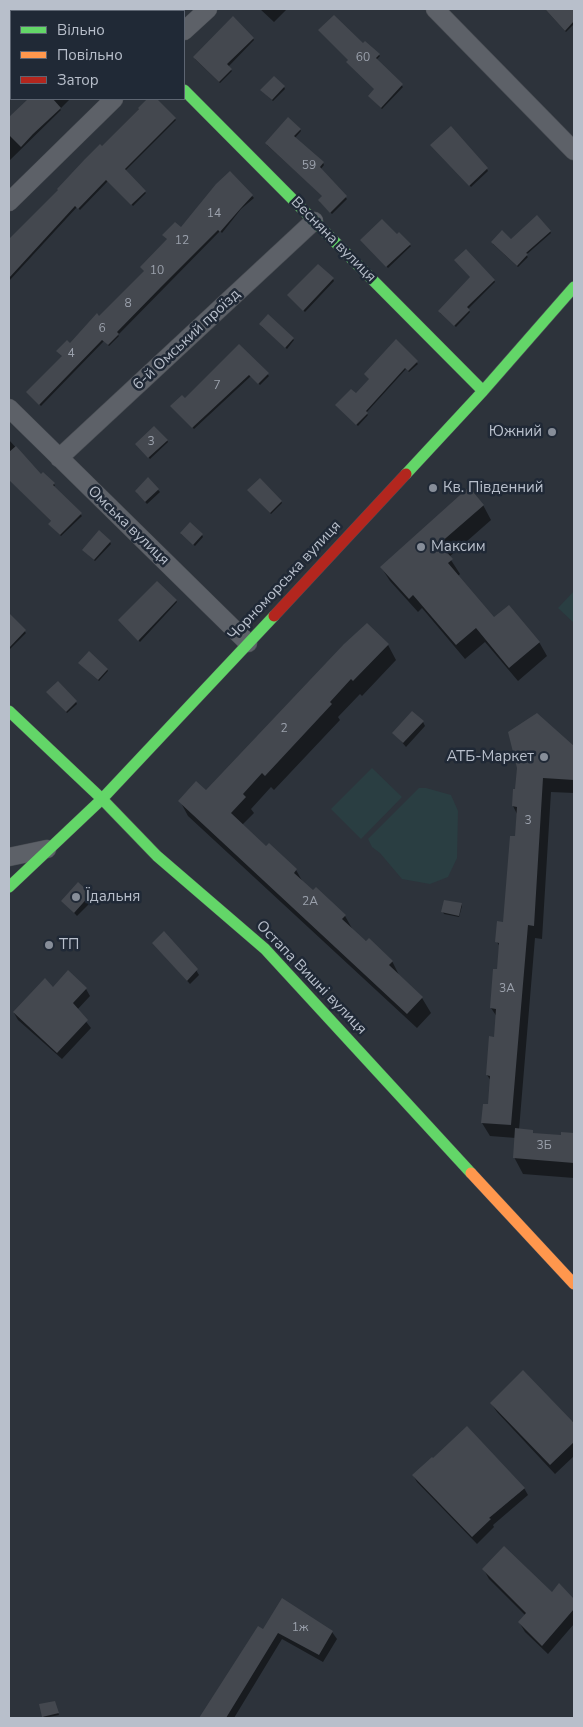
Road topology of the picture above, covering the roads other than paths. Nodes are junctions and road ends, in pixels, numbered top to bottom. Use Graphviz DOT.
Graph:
graph roads {
  1 [pos="208,9"];
  2 [pos="435,9"];
  3 [pos="185,31"];
  4 [pos="185,91"];
  5 [pos="113,100"];
  6 [pos="574,151"];
  7 [pos="9,202"];
  8 [pos="314,221"];
  9 [pos="574,287"];
  10 [pos="483,391"];
  11 [pos="9,408"];
  12 [pos="59,458"];
  13 [pos="248,643"];
  14 [pos="9,711"];
  15 [pos="102,799"];
  16 [pos="52,848"];
  17 [pos="9,858"];
  18 [pos="9,887"];
  19 [pos="574,1284"];
  1 -- 3 [label="street"];
  2 -- 6 [label="street"];
  4 -- 8 [label="street, Весняна вулиця"];
  5 -- 7 [label="street"];
  8 -- 10 [label="street, Весняна вулиця"];
  8 -- 12 [label="street, 6-й Омський проїзд"];
  9 -- 10 [label="street, Чорноморська вулиця"];
  10 -- 13 [label="street, Чорноморська вулиця"];
  11 -- 12 [label="street, Омська вулиця"];
  12 -- 13 [label="street, Омська вулиця"];
  13 -- 15 [label="street, Чорноморська вулиця"];
  14 -- 15 [label="street, Остапа Вишні вулиця"];
  15 -- 16 [label="street, Чорноморська вулиця"];
  15 -- 19 [label="street, Остапа Вишні вулиця"];
  16 -- 17 [label="street"];
  16 -- 18 [label="street, Чорноморська вулиця"];
}
